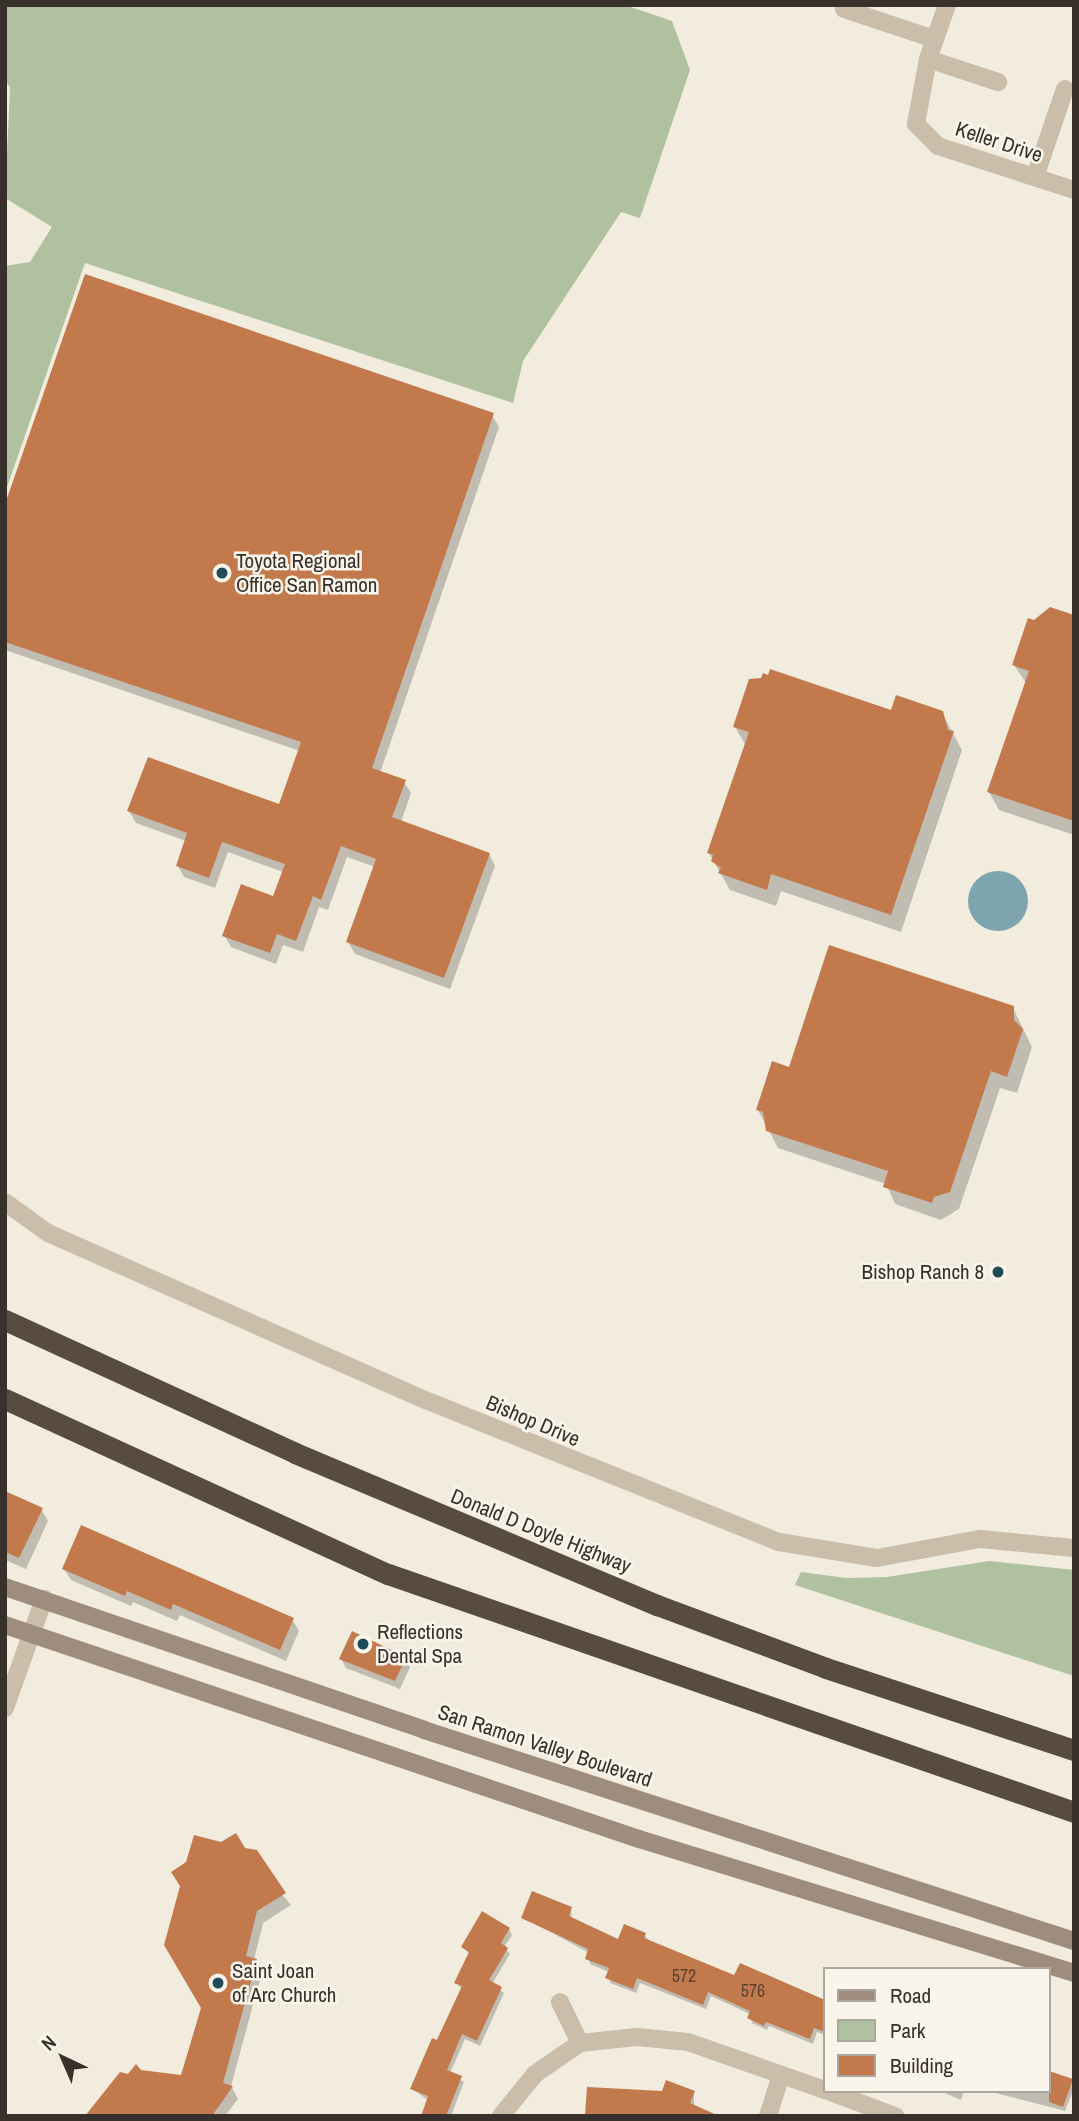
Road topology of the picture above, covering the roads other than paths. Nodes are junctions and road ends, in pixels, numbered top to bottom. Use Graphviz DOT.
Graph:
graph roads {
  1 [pos="947,5"];
  2 [pos="844,9"];
  3 [pos="934,39"];
  4 [pos="928,59"];
  5 [pos="998,82"];
  6 [pos="1065,89"];
  7 [pos="1035,177"];
  8 [pos="1074,190"];
  9 [pos="5,1202"];
  10 [pos="5,1320"];
  11 [pos="5,1399"];
  12 [pos="1074,1548"];
  13 [pos="5,1587"];
  14 [pos="44,1599"];
  15 [pos="5,1625"];
  16 [pos="32,1633"];
  17 [pos="5,1708"];
  18 [pos="1074,1750"];
  19 [pos="1074,1812"];
  20 [pos="1074,1941"];
  21 [pos="1074,1973"];
  22 [pos="560,2002"];
  23 [pos="580,2043"];
  24 [pos="781,2075"];
  25 [pos="824,2090"];
  26 [pos="832,2093"];
  27 [pos="501,2116"];
  28 [pos="768,2116"];
  29 [pos="895,2116"];
  1 -- 3 [label="street, Keller Drive"];
  2 -- 3 [label="street"];
  3 -- 4 [label="street, Keller Drive"];
  4 -- 5 [label="street"];
  4 -- 7 [label="street, Keller Drive"];
  6 -- 7 [label="street"];
  7 -- 8 [label="street, Keller Drive"];
  9 -- 12 [label="street, Bishop Drive"];
  10 -- 18 [label="highway, Donald D Doyle Highway"];
  11 -- 19 [label="highway"];
  13 -- 14 [label="main road, San Ramon Valley Boulevard"];
  14 -- 16 [label="street"];
  14 -- 20 [label="main road, San Ramon Valley Boulevard"];
  15 -- 16 [label="main road"];
  16 -- 17 [label="street"];
  16 -- 21 [label="main road"];
  22 -- 23 [label="street"];
  23 -- 24 [label="street"];
  23 -- 27 [label="street"];
  24 -- 25 [label="street"];
  24 -- 28 [label="street"];
  26 -- 29 [label="street"];
}
